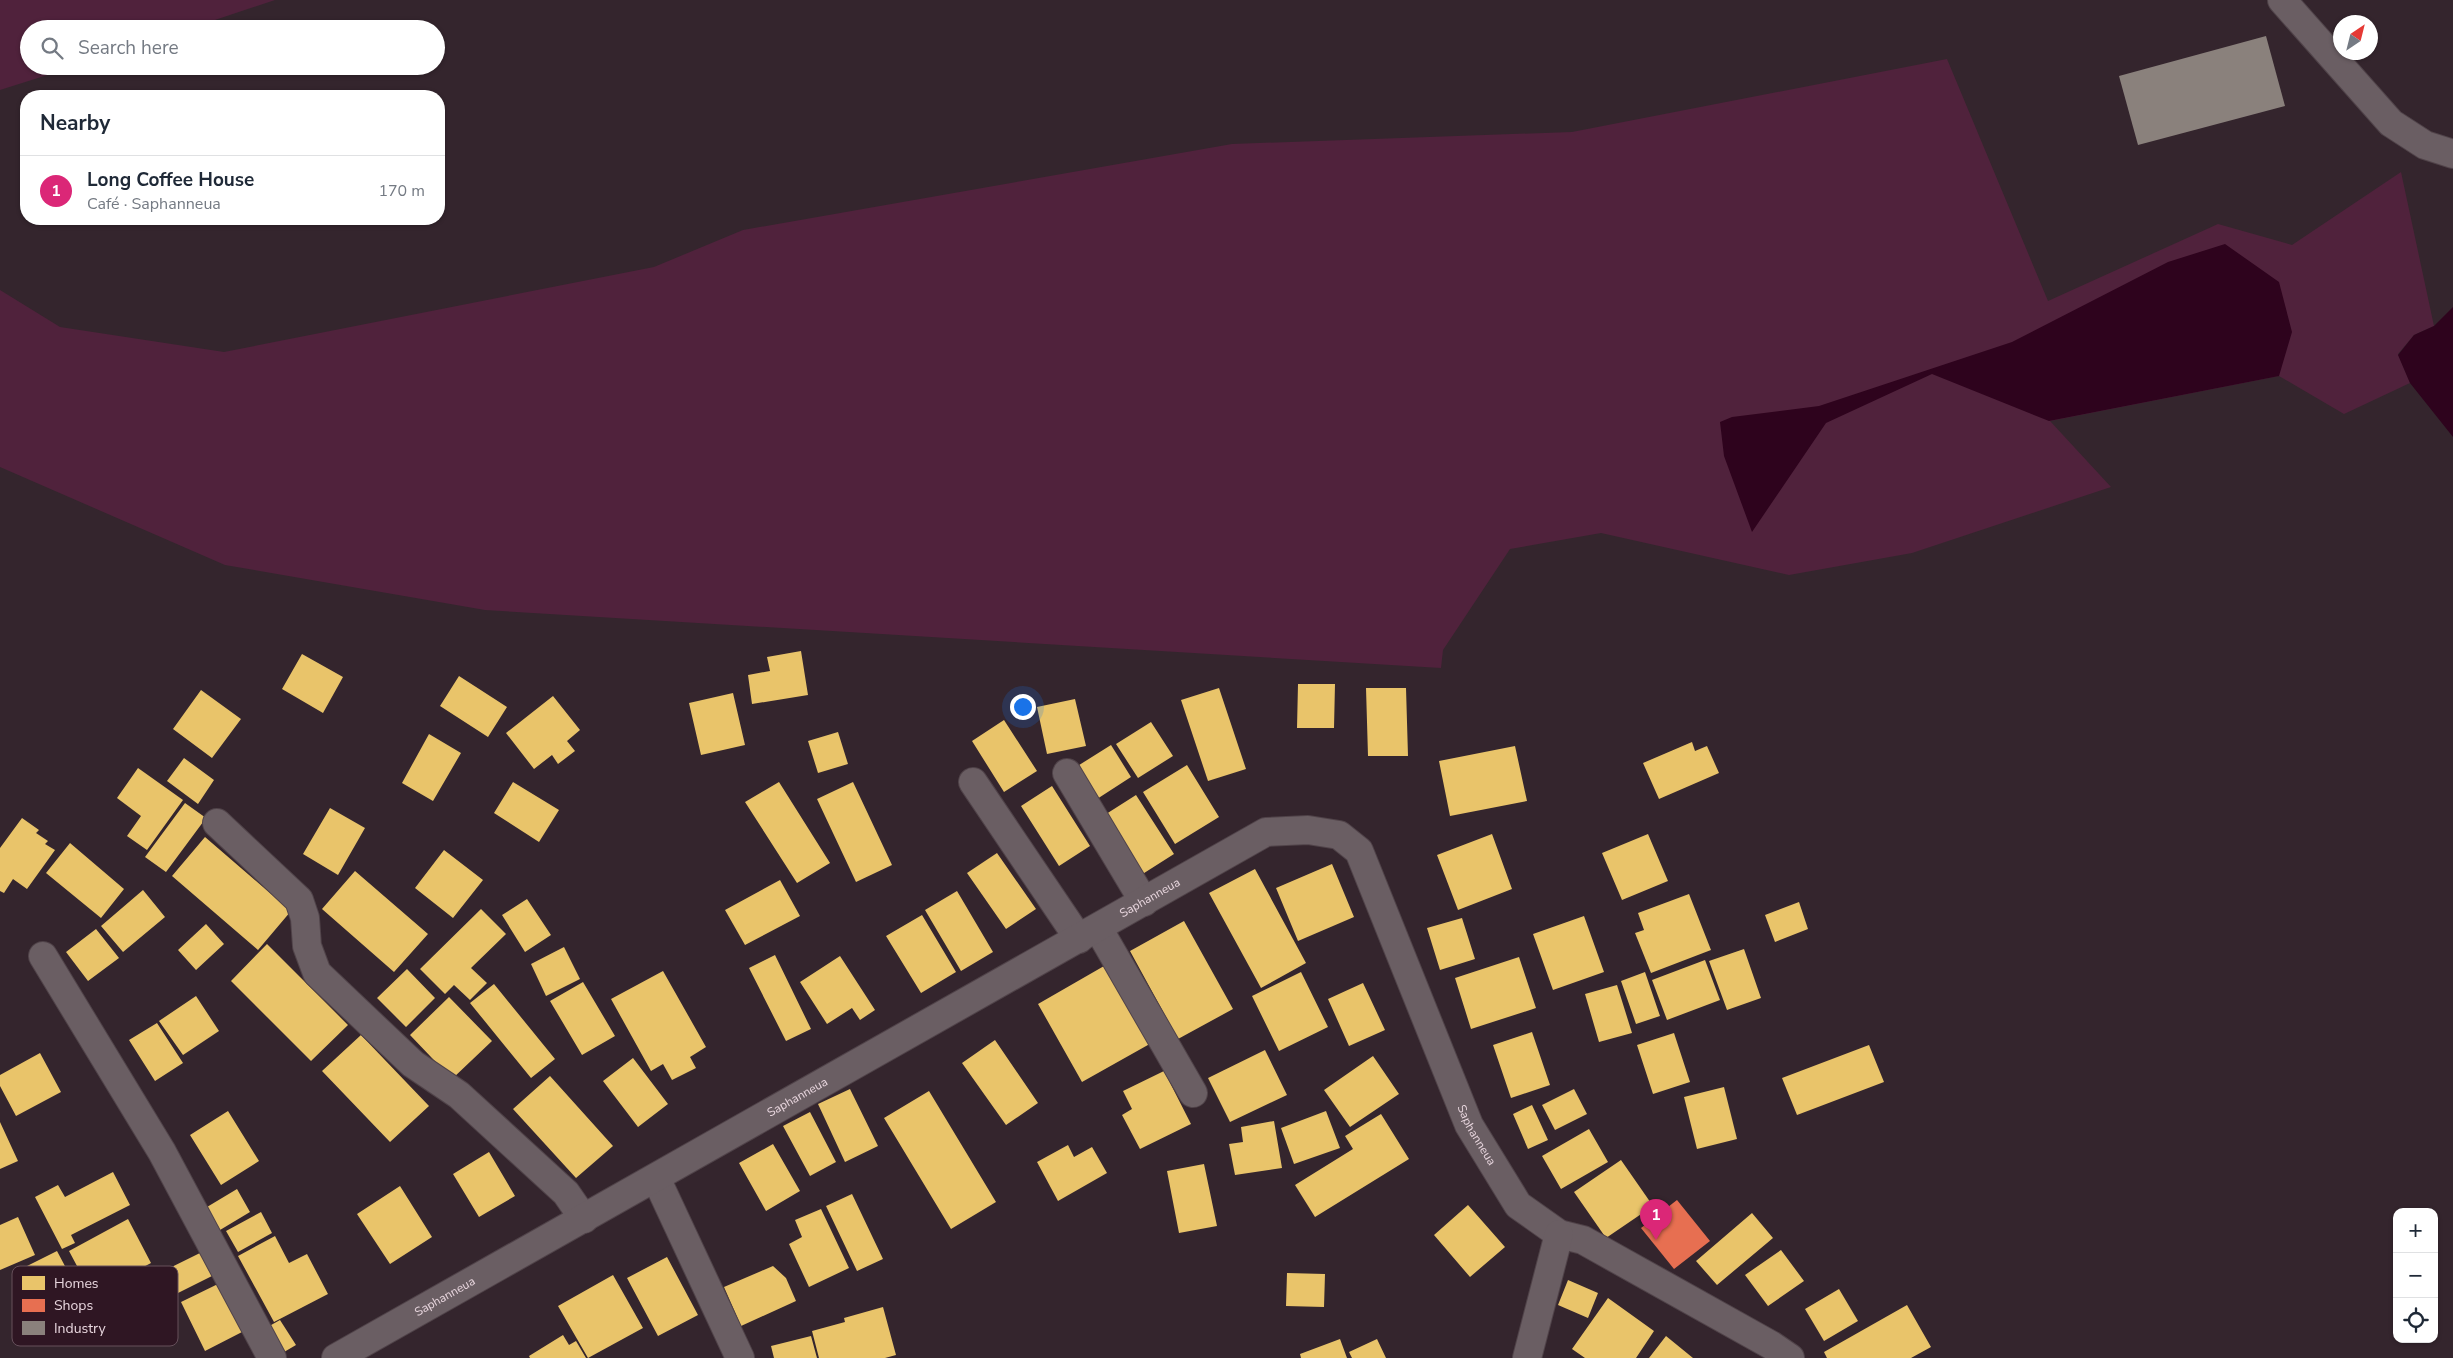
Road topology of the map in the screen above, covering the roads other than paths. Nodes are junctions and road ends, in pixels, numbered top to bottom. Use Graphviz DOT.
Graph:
graph roads {
  1 [pos="2282,0"];
  2 [pos="2453,154"];
  3 [pos="1067,774"];
  4 [pos="973,782"];
  5 [pos="217,823"];
  6 [pos="1144,902"];
  7 [pos="1088,933"];
  8 [pos="43,956"];
  9 [pos="1193,1093"];
  10 [pos="656,1178"];
  11 [pos="584,1219"];
  12 [pos="1559,1234"];
  13 [pos="272,1358"];
  14 [pos="336,1358"];
  15 [pos="740,1358"];
  16 [pos="1527,1358"];
  17 [pos="1790,1358"];
  1 -- 2 [label="street"];
  3 -- 6 [label="street"];
  4 -- 7 [label="street"];
  5 -- 11 [label="street"];
  6 -- 7 [label="street, Saphanneua"];
  6 -- 12 [label="street, Saphanneua"];
  7 -- 9 [label="street"];
  7 -- 10 [label="street, Saphanneua"];
  8 -- 13 [label="street"];
  10 -- 11 [label="street, Saphanneua"];
  10 -- 15 [label="street"];
  11 -- 14 [label="street, Saphanneua"];
  12 -- 16 [label="street"];
  12 -- 17 [label="street, Saphanneua"];
}
